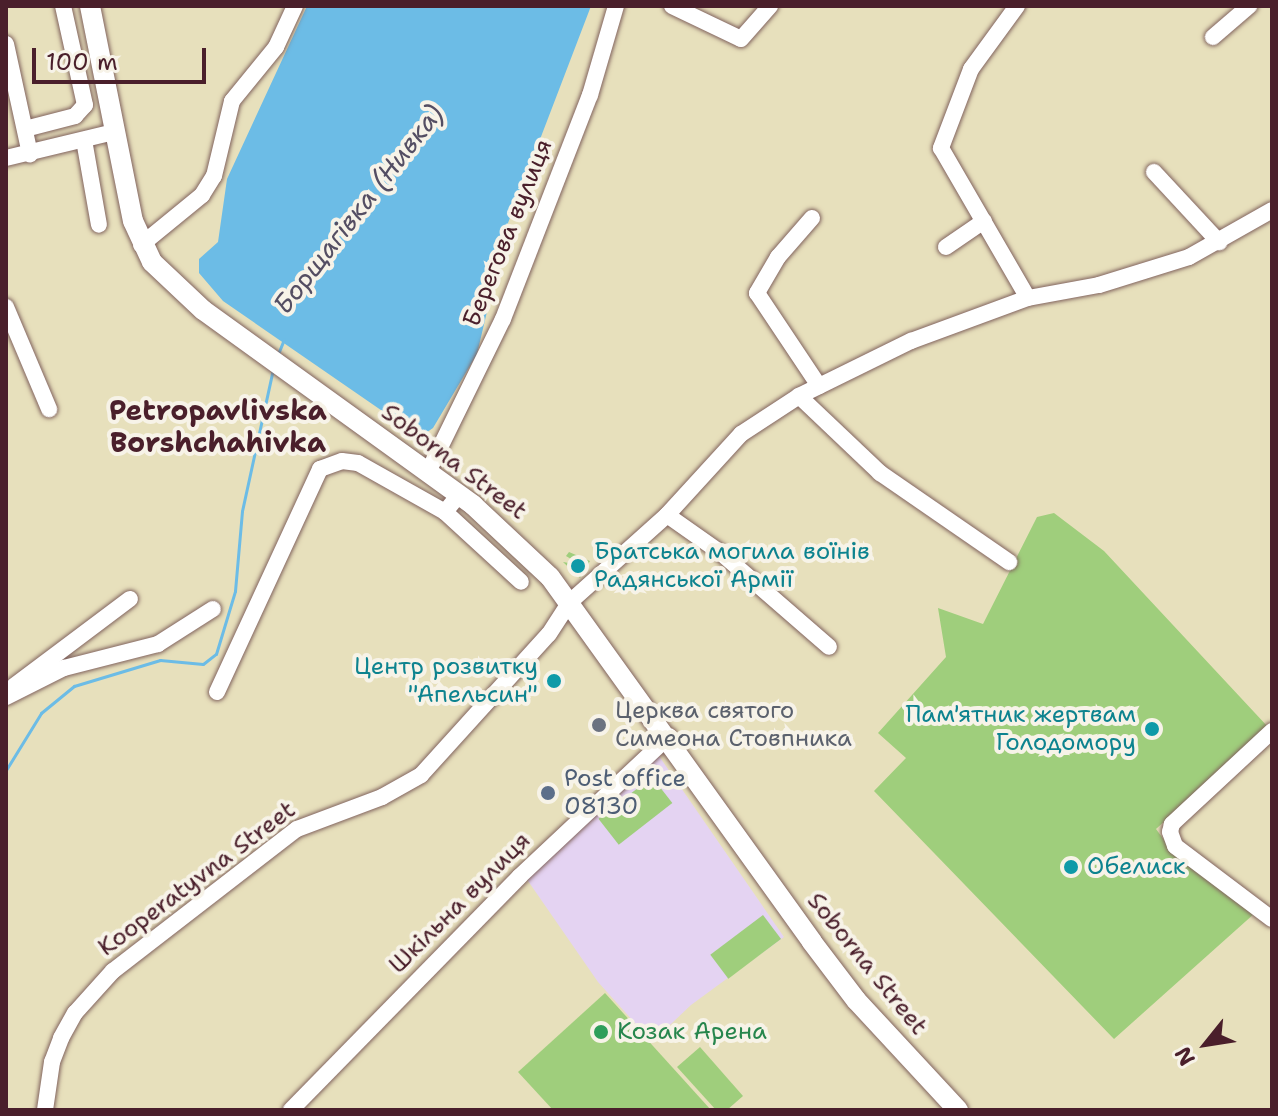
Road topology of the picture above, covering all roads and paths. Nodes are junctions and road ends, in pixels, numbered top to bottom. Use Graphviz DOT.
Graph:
graph roads {
  1 [pos="63,6"];
  2 [pos="90,6"];
  3 [pos="295,6"];
  4 [pos="616,6"];
  5 [pos="672,6"];
  6 [pos="770,6"];
  7 [pos="1017,6"];
  8 [pos="1249,6"];
  9 [pos="1213,37"];
  10 [pos="6,48"];
  11 [pos="10,78"];
  12 [pos="25,129"];
  13 [pos="114,132"];
  14 [pos="84,140"];
  15 [pos="30,154"];
  16 [pos="6,158"];
  17 [pos="1154,172"];
  18 [pos="1272,210"];
  19 [pos="812,218"];
  20 [pos="984,221"];
  21 [pos="99,225"];
  22 [pos="1219,242"];
  23 [pos="141,245"];
  24 [pos="946,247"];
  25 [pos="1028,298"];
  26 [pos="6,307"];
  27 [pos="819,386"];
  28 [pos="799,396"];
  29 [pos="49,409"];
  30 [pos="428,472"];
  31 [pos="459,495"];
  32 [pos="445,512"];
  33 [pos="667,515"];
  34 [pos="1009,562"];
  35 [pos="521,582"];
  36 [pos="130,599"];
  37 [pos="570,602"];
  38 [pos="213,609"];
  39 [pos="829,647"];
  40 [pos="217,692"];
  41 [pos="6,697"];
  42 [pos="1272,731"];
  43 [pos="669,736"];
  44 [pos="1272,919"];
  45 [pos="45,1110"];
  46 [pos="291,1110"];
  47 [pos="958,1110"];
  1 -- 12 [label="street"];
  2 -- 13 [label="main road, Soborna Street"];
  3 -- 23 [label="street"];
  4 -- 30 [label="street, Берегова вулиця"];
  5 -- 6 [label="street"];
  7 -- 20 [label="street"];
  8 -- 9 [label="street"];
  10 -- 11 [label="street"];
  11 -- 12 [label="street"];
  12 -- 15 [label="street"];
  13 -- 14 [label="street"];
  13 -- 23 [label="main road, Soborna Street"];
  14 -- 15 [label="street"];
  14 -- 21 [label="street"];
  15 -- 16 [label="street"];
  17 -- 22 [label="street"];
  18 -- 22 [label="street, Kooperatyvna Street"];
  19 -- 27 [label="street"];
  20 -- 24 [label="street"];
  20 -- 25 [label="street"];
  22 -- 25 [label="street, Kooperatyvna Street"];
  23 -- 30 [label="main road, Soborna Street"];
  25 -- 27 [label="street, Kooperatyvna Street"];
  26 -- 29 [label="street"];
  27 -- 28 [label="street, Kooperatyvna Street"];
  28 -- 33 [label="street, Kooperatyvna Street"];
  28 -- 34 [label="street"];
  30 -- 31 [label="main road, Soborna Street"];
  31 -- 32 [label="street"];
  31 -- 37 [label="main road, Soborna Street"];
  32 -- 35 [label="street"];
  32 -- 40 [label="street"];
  33 -- 37 [label="street, Kooperatyvna Street"];
  33 -- 39 [label="street"];
  36 -- 41 [label="street"];
  37 -- 43 [label="main road, Soborna Street"];
  37 -- 45 [label="street, Kooperatyvna Street"];
  38 -- 41 [label="street"];
  42 -- 44 [label="street"];
  43 -- 46 [label="street, Шкільна вулиця"];
  43 -- 47 [label="main road, Soborna Street"];
}
